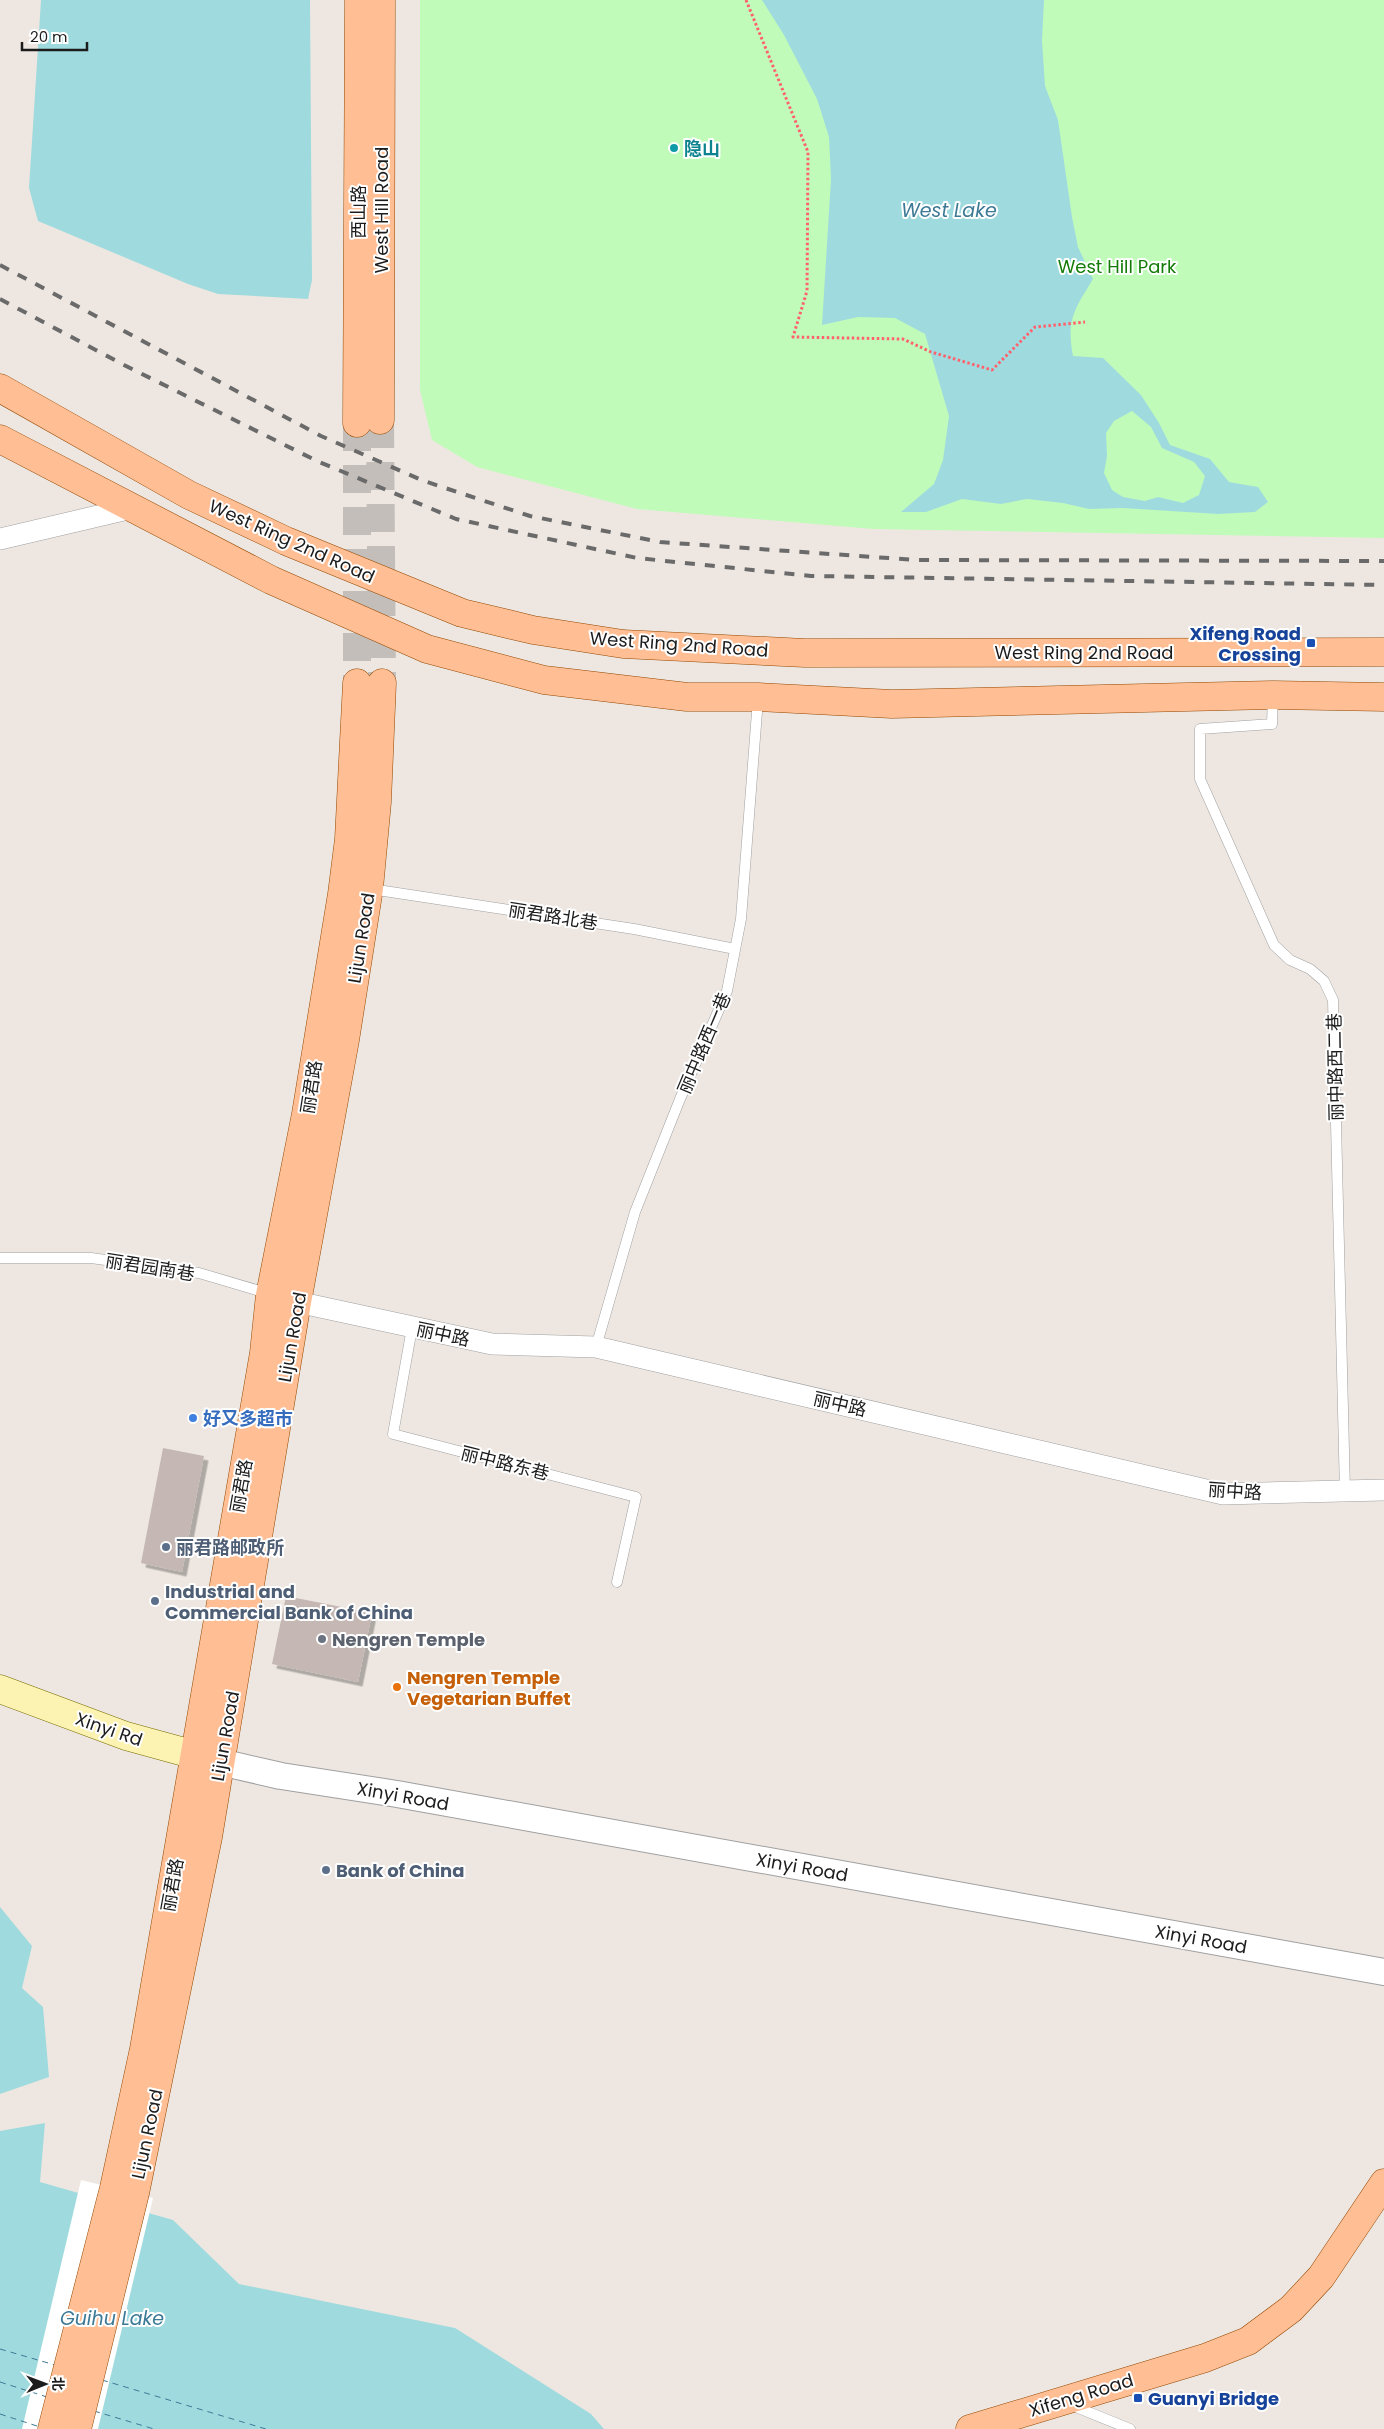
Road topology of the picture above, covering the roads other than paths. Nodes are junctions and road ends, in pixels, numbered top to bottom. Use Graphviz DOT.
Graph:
graph roads {
  1 [pos="359,0"];
  2 [pos="381,0"];
  3 [pos="0,388"];
  4 [pos="368,422"];
  5 [pos="0,439"];
  6 [pos="132,508"];
  7 [pos="0,539"];
  8 [pos="1384,652"];
  9 [pos="369,683"];
  10 [pos="1273,695"];
  11 [pos="758,697"];
  12 [pos="1384,697"];
  13 [pos="369,888"];
  14 [pos="735,949"];
  15 [pos="0,1258"];
  16 [pos="284,1298"];
  17 [pos="412,1328"];
  18 [pos="596,1347"];
  19 [pos="1384,1490"];
  20 [pos="1345,1492"];
  21 [pos="616,1582"];
  22 [pos="0,1689"];
  23 [pos="194,1755"];
  24 [pos="220,1762"];
  25 [pos="1384,1972"];
  26 [pos="1384,2183"];
  27 [pos="124,2191"];
  28 [pos="1062,2401"];
  29 [pos="52,2429"];
  30 [pos="78,2429"];
  31 [pos="970,2429"];
  32 [pos="1130,2429"];
  1 -- 4 [label="main road, 西山路"];
  2 -- 4 [label="main road, West Hill Road"];
  3 -- 8 [label="main road, West Ring 2nd Road"];
  5 -- 6 [label="main road"];
  6 -- 7 [label="street"];
  6 -- 11 [label="main road"];
  9 -- 13 [label="main road, Lijun Road"];
  9 -- 16 [label="main road, 丽君路"];
  10 -- 11 [label="main road"];
  10 -- 12 [label="main road"];
  10 -- 20 [label="lane, 丽中路西二巷"];
  11 -- 14 [label="lane, 丽中路西一巷"];
  13 -- 14 [label="lane, 丽君路北巷"];
  13 -- 16 [label="main road, Lijun Road"];
  14 -- 18 [label="lane, 丽中路西一巷"];
  15 -- 16 [label="lane, 丽君园南巷"];
  16 -- 17 [label="street, 丽中路"];
  16 -- 23 [label="main road, 丽君路"];
  16 -- 24 [label="main road, Lijun Road"];
  17 -- 18 [label="street, 丽中路"];
  17 -- 21 [label="lane, 丽中路东巷"];
  18 -- 20 [label="street, 丽中路"];
  19 -- 20 [label="street, 丽中路"];
  22 -- 23 [label="main road, Xinyi Rd"];
  23 -- 24 [label="main road, Xinyi Rd"];
  23 -- 27 [label="main road, 丽君路"];
  24 -- 25 [label="street, Xinyi Road"];
  24 -- 27 [label="main road, Lijun Road"];
  26 -- 28 [label="main road, Xifeng Road"];
  27 -- 29 [label="main road, 丽君路"];
  27 -- 30 [label="main road"];
  28 -- 31 [label="main road, Xifeng Road"];
  28 -- 32 [label="lane"];
}
